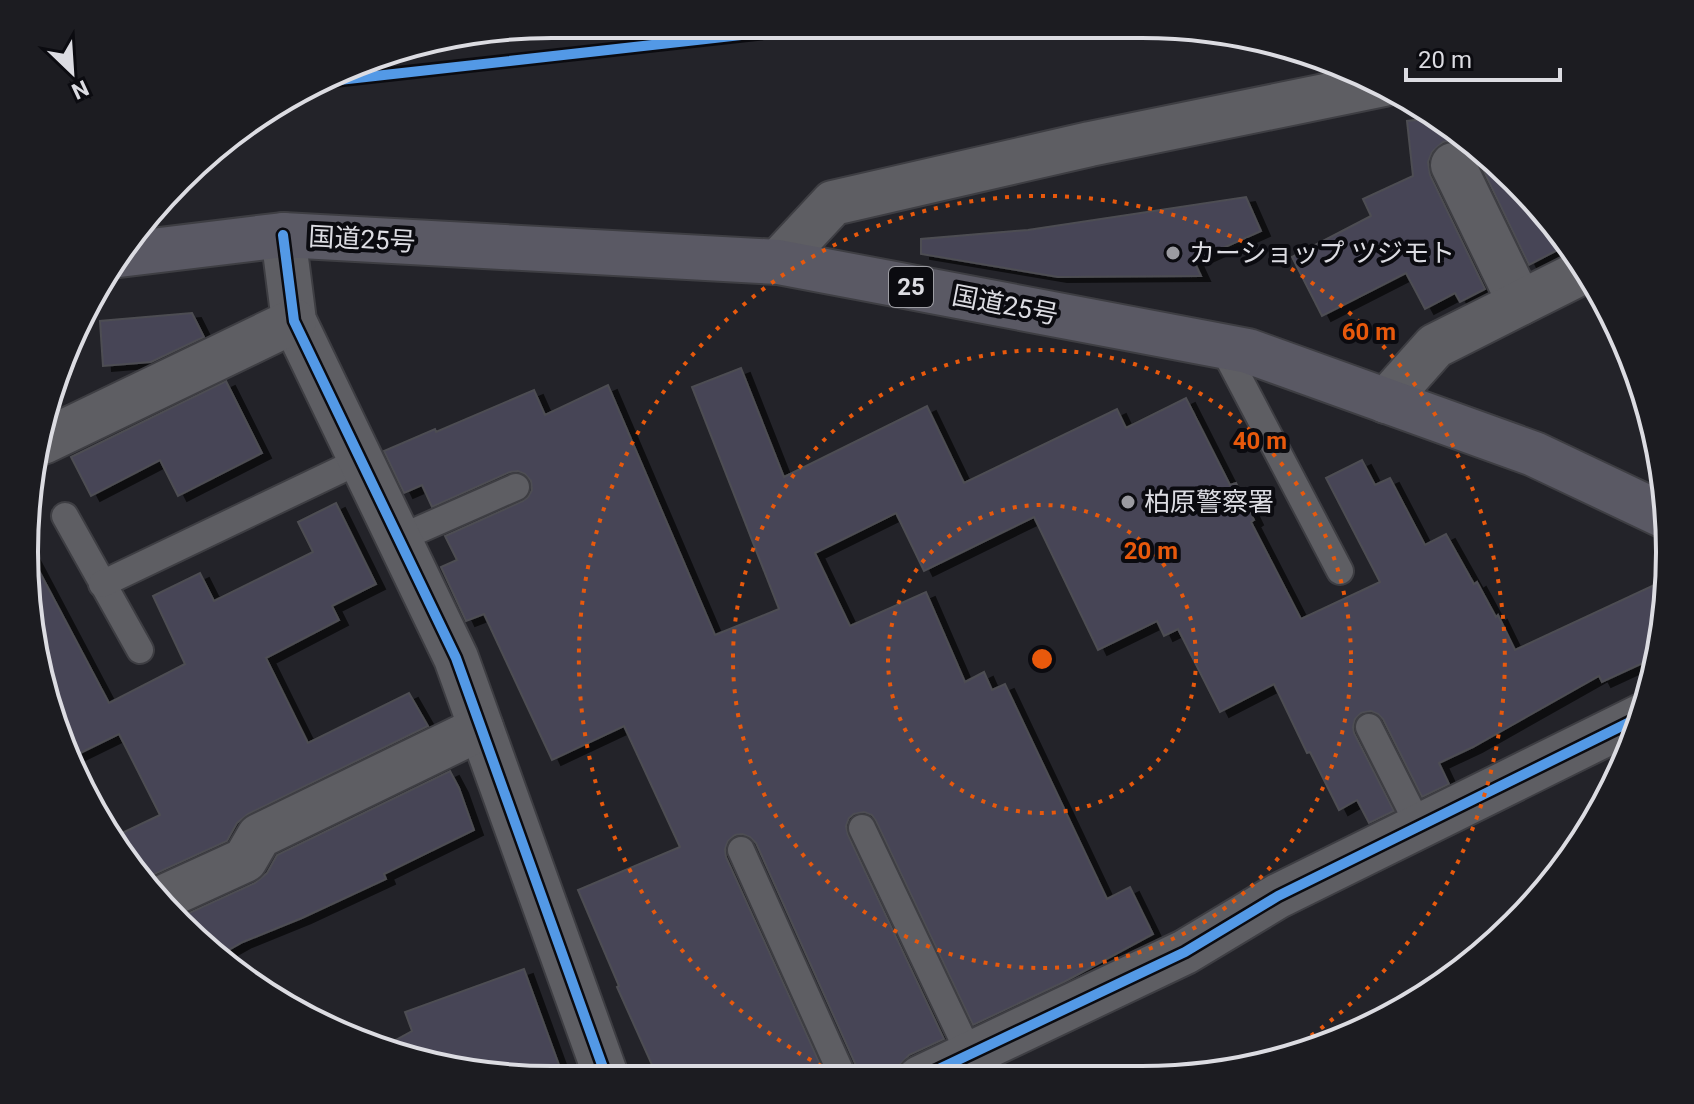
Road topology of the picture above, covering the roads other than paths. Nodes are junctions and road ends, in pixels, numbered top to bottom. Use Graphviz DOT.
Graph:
graph roads {
  1 [pos="1363,88"];
  2 [pos="1453,165"];
  3 [pos="283,235"];
  4 [pos="134,253"];
  5 [pos="778,262"];
  6 [pos="1575,276"];
  7 [pos="1520,303"];
  8 [pos="294,321"];
  9 [pos="1222,346"];
  10 [pos="1386,401"];
  11 [pos="51,438"];
  12 [pos="361,460"];
  13 [pos="516,487"];
  14 [pos="1654,511"];
  15 [pos="65,516"];
  16 [pos="398,539"];
  17 [pos="1340,571"];
  18 [pos="102,584"];
  19 [pos="140,650"];
  20 [pos="1626,724"];
  21 [pos="1369,727"];
  22 [pos="481,728"];
  23 [pos="1419,826"];
  24 [pos="862,828"];
  25 [pos="741,850"];
  26 [pos="169,895"];
  27 [pos="970,1055"];
  28 [pos="602,1066"];
  29 [pos="838,1066"];
  30 [pos="946,1066"];
  1 -- 5 [label="street"];
  2 -- 7 [label="street"];
  3 -- 4 [label="highway, 国道25号 / 25"];
  3 -- 5 [label="highway, 国道25号 / 25"];
  3 -- 8 [label="street"];
  5 -- 9 [label="highway, 国道25号 / 25"];
  6 -- 7 [label="street"];
  7 -- 10 [label="street"];
  8 -- 11 [label="street"];
  8 -- 12 [label="street"];
  9 -- 10 [label="highway, 国道25号 / 25"];
  9 -- 17 [label="lane"];
  10 -- 14 [label="highway, 国道25号 / 25"];
  12 -- 16 [label="street"];
  12 -- 18 [label="lane"];
  13 -- 16 [label="lane"];
  15 -- 18 [label="lane"];
  16 -- 22 [label="street"];
  18 -- 19 [label="lane"];
  20 -- 23 [label="street"];
  21 -- 23 [label="lane"];
  22 -- 26 [label="street"];
  22 -- 28 [label="street"];
  23 -- 27 [label="street"];
  24 -- 27 [label="lane"];
  25 -- 29 [label="lane"];
  27 -- 30 [label="street"];
}
